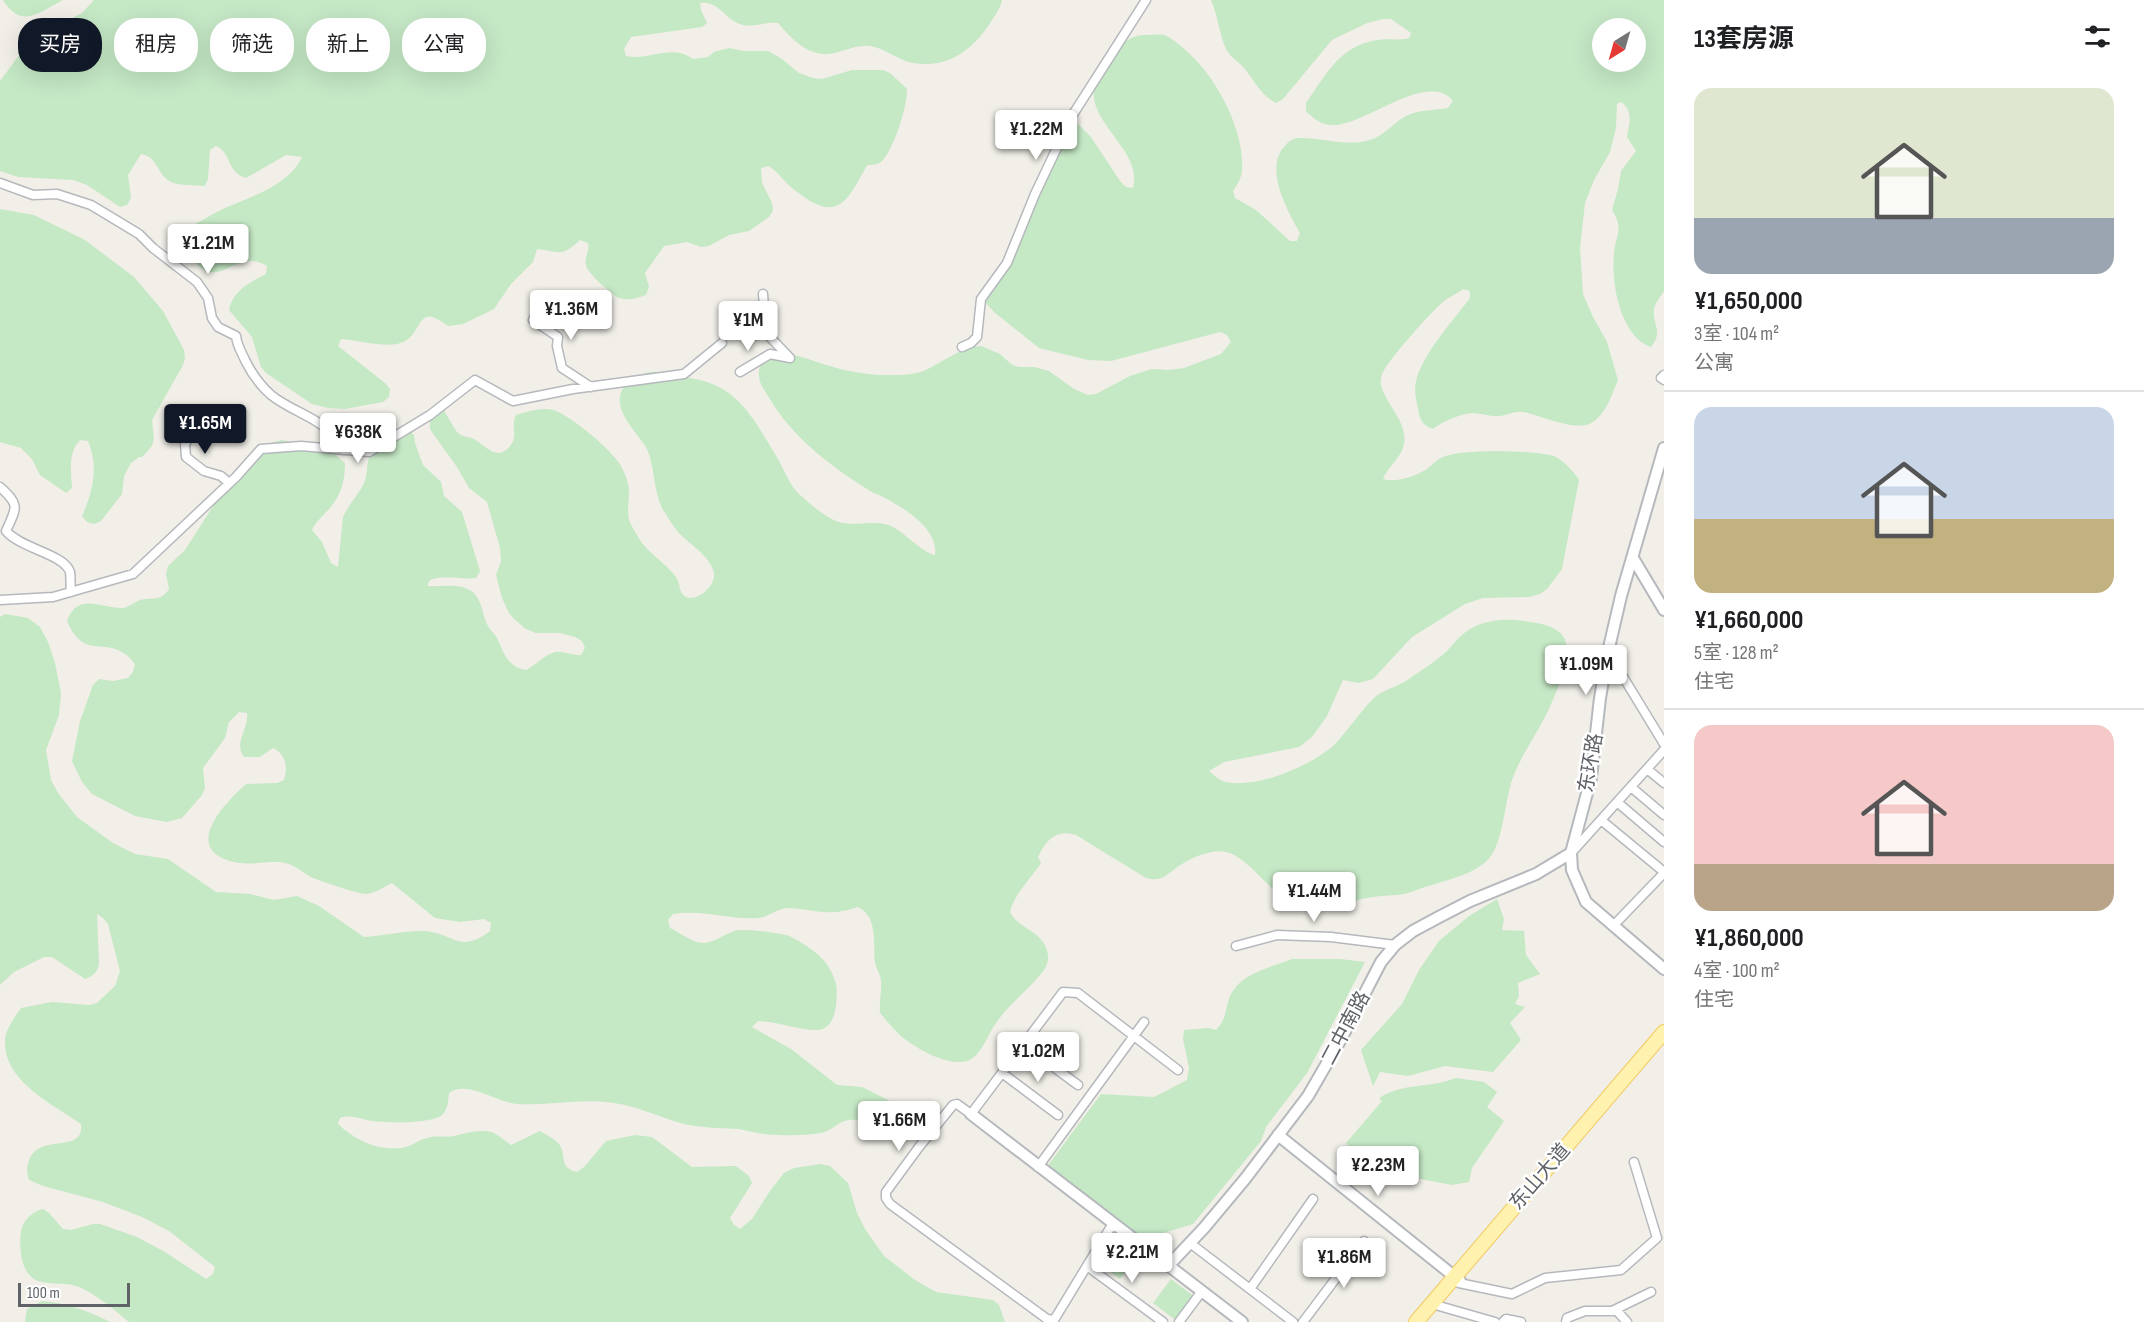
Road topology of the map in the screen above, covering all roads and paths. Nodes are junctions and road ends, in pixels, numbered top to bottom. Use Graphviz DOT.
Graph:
graph roads {
  1 [pos="1146,0"];
  2 [pos="0,183"];
  3 [pos="763,294"];
  4 [pos="542,300"];
  5 [pos="766,333"];
  6 [pos="751,336"];
  7 [pos="722,343"];
  8 [pos="962,347"];
  9 [pos="740,372"];
  10 [pos="1664,375"];
  11 [pos="1664,380"];
  12 [pos="591,387"];
  13 [pos="202,417"];
  14 [pos="1664,448"];
  15 [pos="343,450"];
  16 [pos="230,483"];
  17 [pos="0,487"];
  18 [pos="1633,558"];
  19 [pos="71,592"];
  20 [pos="0,600"];
  21 [pos="1664,610"];
  22 [pos="1608,652"];
  23 [pos="1664,744"];
  24 [pos="1664,750"];
  25 [pos="1647,769"];
  26 [pos="1664,783"];
  27 [pos="1631,787"];
  28 [pos="1617,802"];
  29 [pos="1664,815"];
  30 [pos="1601,819"];
  31 [pos="1664,842"];
  32 [pos="1571,853"];
  33 [pos="1664,872"];
  34 [pos="1613,926"];
  35 [pos="1395,945"];
  36 [pos="1236,946"];
  37 [pos="1664,969"];
  38 [pos="1144,1022"];
  39 [pos="1664,1032"];
  40 [pos="1134,1036"];
  41 [pos="1024,1045"];
  42 [pos="1664,1046"];
  43 [pos="1178,1070"];
  44 [pos="1002,1073"];
  45 [pos="1078,1085"];
  46 [pos="971,1114"];
  47 [pos="1058,1115"];
  48 [pos="1278,1135"];
  49 [pos="1634,1162"];
  50 [pos="1038,1167"];
  51 [pos="1313,1200"];
  52 [pos="1118,1226"];
  53 [pos="1364,1241"];
  54 [pos="1190,1243"];
  55 [pos="1169,1265"];
  56 [pos="1087,1266"];
  57 [pos="1458,1280"];
  58 [pos="1250,1289"];
  59 [pos="1202,1291"];
  60 [pos="1651,1292"];
  61 [pos="1439,1306"];
  62 [pos="1612,1311"];
  63 [pos="1163,1322"];
  64 [pos="1179,1322"];
  65 [pos="1242,1322"];
  66 [pos="1293,1322"];
  67 [pos="1304,1322"];
  68 [pos="1416,1322"];
  69 [pos="1426,1322"];
  70 [pos="1495,1322"];
  71 [pos="1503,1322"];
  72 [pos="1521,1322"];
  73 [pos="1566,1322"];
  74 [pos="1627,1322"];
  1 -- 8 [label="street"];
  2 -- 15 [label="street"];
  3 -- 5 [label="street"];
  4 -- 12 [label="street"];
  5 -- 6 [label="street"];
  5 -- 9 [label="street"];
  7 -- 12 [label="street"];
  10 -- 11 [label="street"];
  12 -- 15 [label="street"];
  13 -- 16 [label="street"];
  14 -- 18 [label="street, 东环路"];
  15 -- 16 [label="street"];
  16 -- 19 [label="street"];
  17 -- 19 [label="street"];
  18 -- 21 [label="street"];
  18 -- 22 [label="street, 东环路"];
  19 -- 20 [label="street"];
  22 -- 23 [label="street"];
  22 -- 32 [label="street, 东环路"];
  24 -- 25 [label="street"];
  25 -- 26 [label="street"];
  25 -- 27 [label="street"];
  27 -- 28 [label="street"];
  27 -- 29 [label="street"];
  28 -- 30 [label="street"];
  28 -- 31 [label="street"];
  30 -- 32 [label="street"];
  30 -- 33 [label="street"];
  32 -- 34 [label="street, 东环路"];
  32 -- 35 [label="street, 二中南路"];
  33 -- 34 [label="street"];
  34 -- 37 [label="street, 东环路"];
  35 -- 36 [label="street"];
  35 -- 48 [label="street, 二中南路"];
  38 -- 40 [label="street"];
  39 -- 57 [label="main road, 东山大道"];
  40 -- 41 [label="street"];
  40 -- 43 [label="street"];
  40 -- 50 [label="street"];
  41 -- 44 [label="street"];
  41 -- 45 [label="street"];
  42 -- 57 [label="main road, 东山大道"];
  44 -- 46 [label="street"];
  44 -- 47 [label="street"];
  46 -- 50 [label="street"];
  46 -- 56 [label="street"];
  48 -- 54 [label="street, 二中南路"];
  48 -- 57 [label="street"];
  49 -- 57 [label="street"];
  50 -- 52 [label="street"];
  51 -- 58 [label="street"];
  52 -- 55 [label="street"];
  52 -- 56 [label="street"];
  53 -- 67 [label="street"];
  54 -- 55 [label="street, 二中南路"];
  54 -- 58 [label="street"];
  55 -- 59 [label="street"];
  56 -- 63 [label="street"];
  57 -- 61 [label="main road, 东山大道"];
  57 -- 68 [label="main road, 东山大道"];
  58 -- 66 [label="street"];
  59 -- 64 [label="street"];
  59 -- 65 [label="street"];
  60 -- 62 [label="street"];
  61 -- 69 [label="main road, 东山大道"];
  61 -- 70 [label="street"];
  62 -- 73 [label="street"];
  62 -- 74 [label="street"];
  71 -- 72 [label="street"];
}
